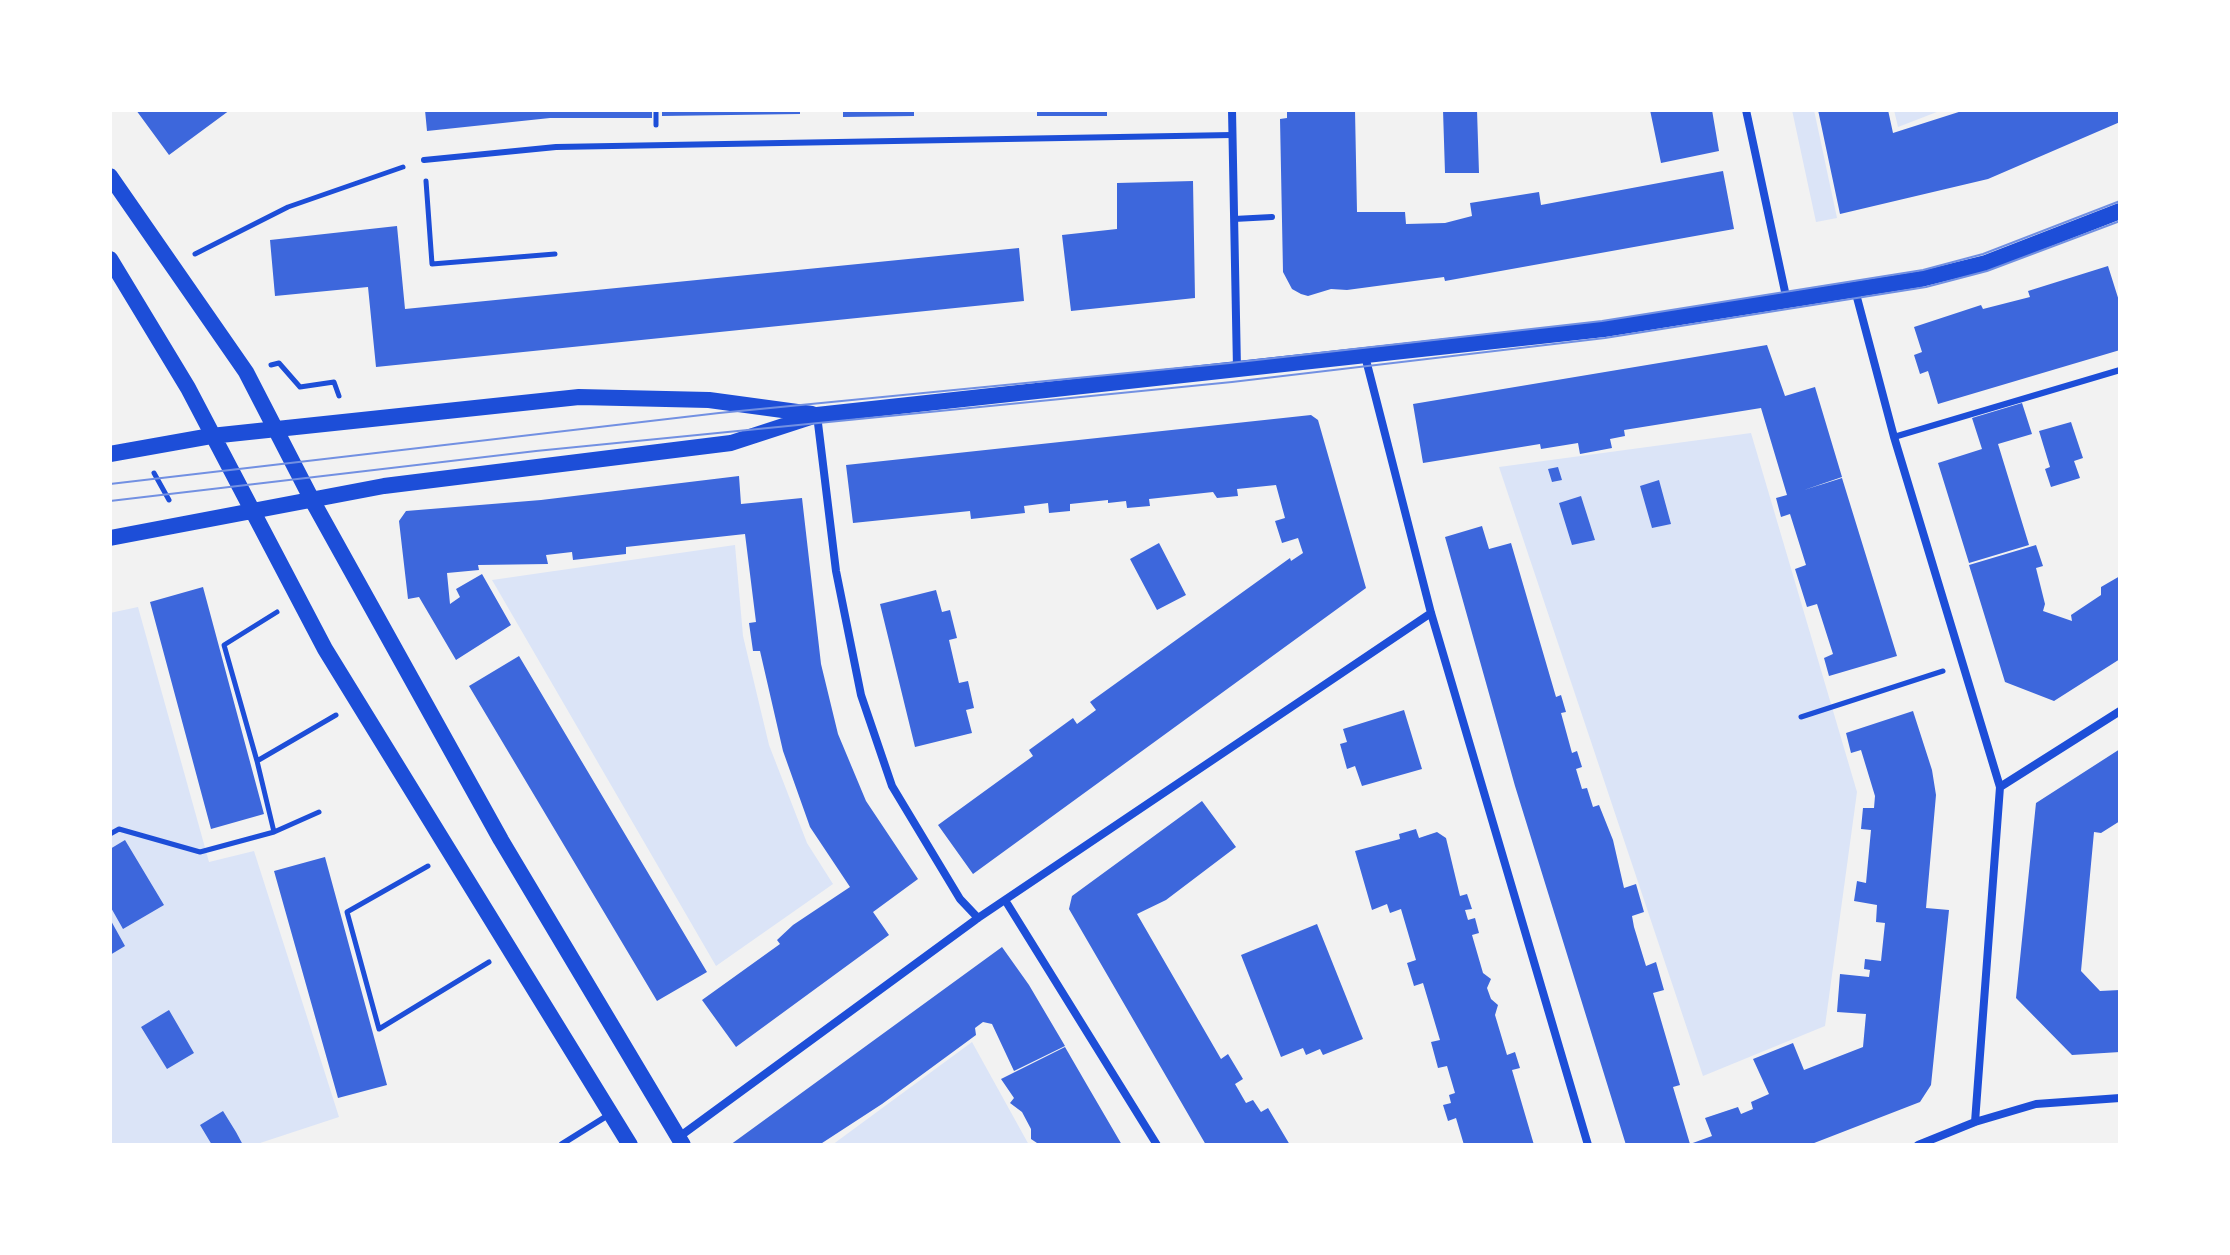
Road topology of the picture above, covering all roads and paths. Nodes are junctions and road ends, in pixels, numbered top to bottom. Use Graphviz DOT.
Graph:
graph roads {
  1 [pos="1232,110"];
  2 [pos="1746,110"];
  3 [pos="1232,135"];
  4 [pos="424,160"];
  5 [pos="110,176"];
  6 [pos="2120,211"];
  7 [pos="1272,217"];
  8 [pos="1234,219"];
  9 [pos="225,240"];
  10 [pos="555,254"];
  11 [pos="110,259"];
  12 [pos="1855,290"];
  13 [pos="1787,301"];
  14 [pos="1365,356"];
  15 [pos="2120,370"];
  16 [pos="1237,371"];
  17 [pos="817,415"];
  18 [pos="276,428"];
  19 [pos="211,436"];
  20 [pos="1894,437"];
  21 [pos="140,448"];
  22 [pos="110,454"];
  23 [pos="312,500"];
  24 [pos="253,511"];
  25 [pos="182,526"];
  26 [pos="110,538"];
  27 [pos="298,599"];
  28 [pos="1431,613"];
  29 [pos="1963,665"];
  30 [pos="357,703"];
  31 [pos="2120,711"];
  32 [pos="1801,717"];
  33 [pos="257,761"];
  34 [pos="2000,787"];
  35 [pos="319,812"];
  36 [pos="274,832"];
  37 [pos="110,834"];
  38 [pos="453,852"];
  39 [pos="1005,900"];
  40 [pos="978,918"];
  41 [pos="512,948"];
  42 [pos="2120,1098"];
  43 [pos="611,1114"];
  44 [pos="1975,1122"];
  45 [pos="680,1142"];
  46 [pos="562,1144"];
  47 [pos="630,1145"];
  48 [pos="1157,1145"];
  49 [pos="1588,1145"];
  50 [pos="1918,1145"];
  1 -- 3 [label="street"];
  2 -- 13 [label="street"];
  3 -- 4 [label="lane"];
  3 -- 8 [label="street"];
  4 -- 9 [label="path"];
  4 -- 10 [label="path"];
  5 -- 18 [label="main road"];
  6 -- 12 [label="main road"];
  7 -- 8 [label="lane"];
  8 -- 16 [label="street"];
  11 -- 19 [label="main road"];
  12 -- 13 [label="main road"];
  12 -- 20 [label="street"];
  13 -- 14 [label="main road"];
  14 -- 16 [label="main road"];
  14 -- 28 [label="street"];
  15 -- 20 [label="lane"];
  16 -- 17 [label="main road"];
  17 -- 18 [label="main road"];
  17 -- 23 [label="main road"];
  17 -- 40 [label="street"];
  18 -- 19 [label="main road"];
  18 -- 23 [label="main road"];
  19 -- 21 [label="main road"];
  19 -- 24 [label="main road"];
  20 -- 29 [label="street"];
  21 -- 22 [label="main road"];
  21 -- 25 [label="path"];
  23 -- 24 [label="main road"];
  23 -- 45 [label="main road"];
  24 -- 25 [label="main road"];
  24 -- 27 [label="main road"];
  25 -- 26 [label="main road"];
  27 -- 30 [label="main road"];
  27 -- 33 [label="path"];
  28 -- 39 [label="street"];
  28 -- 49 [label="street"];
  29 -- 32 [label="path"];
  29 -- 34 [label="street"];
  30 -- 33 [label="path"];
  30 -- 38 [label="main road"];
  31 -- 34 [label="street"];
  33 -- 36 [label="path"];
  34 -- 44 [label="street"];
  35 -- 36 [label="path"];
  36 -- 37 [label="path"];
  38 -- 41 [label="main road"];
  38 -- 41 [label="path"];
  39 -- 40 [label="street"];
  39 -- 48 [label="street"];
  40 -- 45 [label="street"];
  41 -- 43 [label="main road"];
  42 -- 44 [label="street"];
  43 -- 46 [label="lane"];
  43 -- 47 [label="main road"];
  44 -- 50 [label="street"];
}
